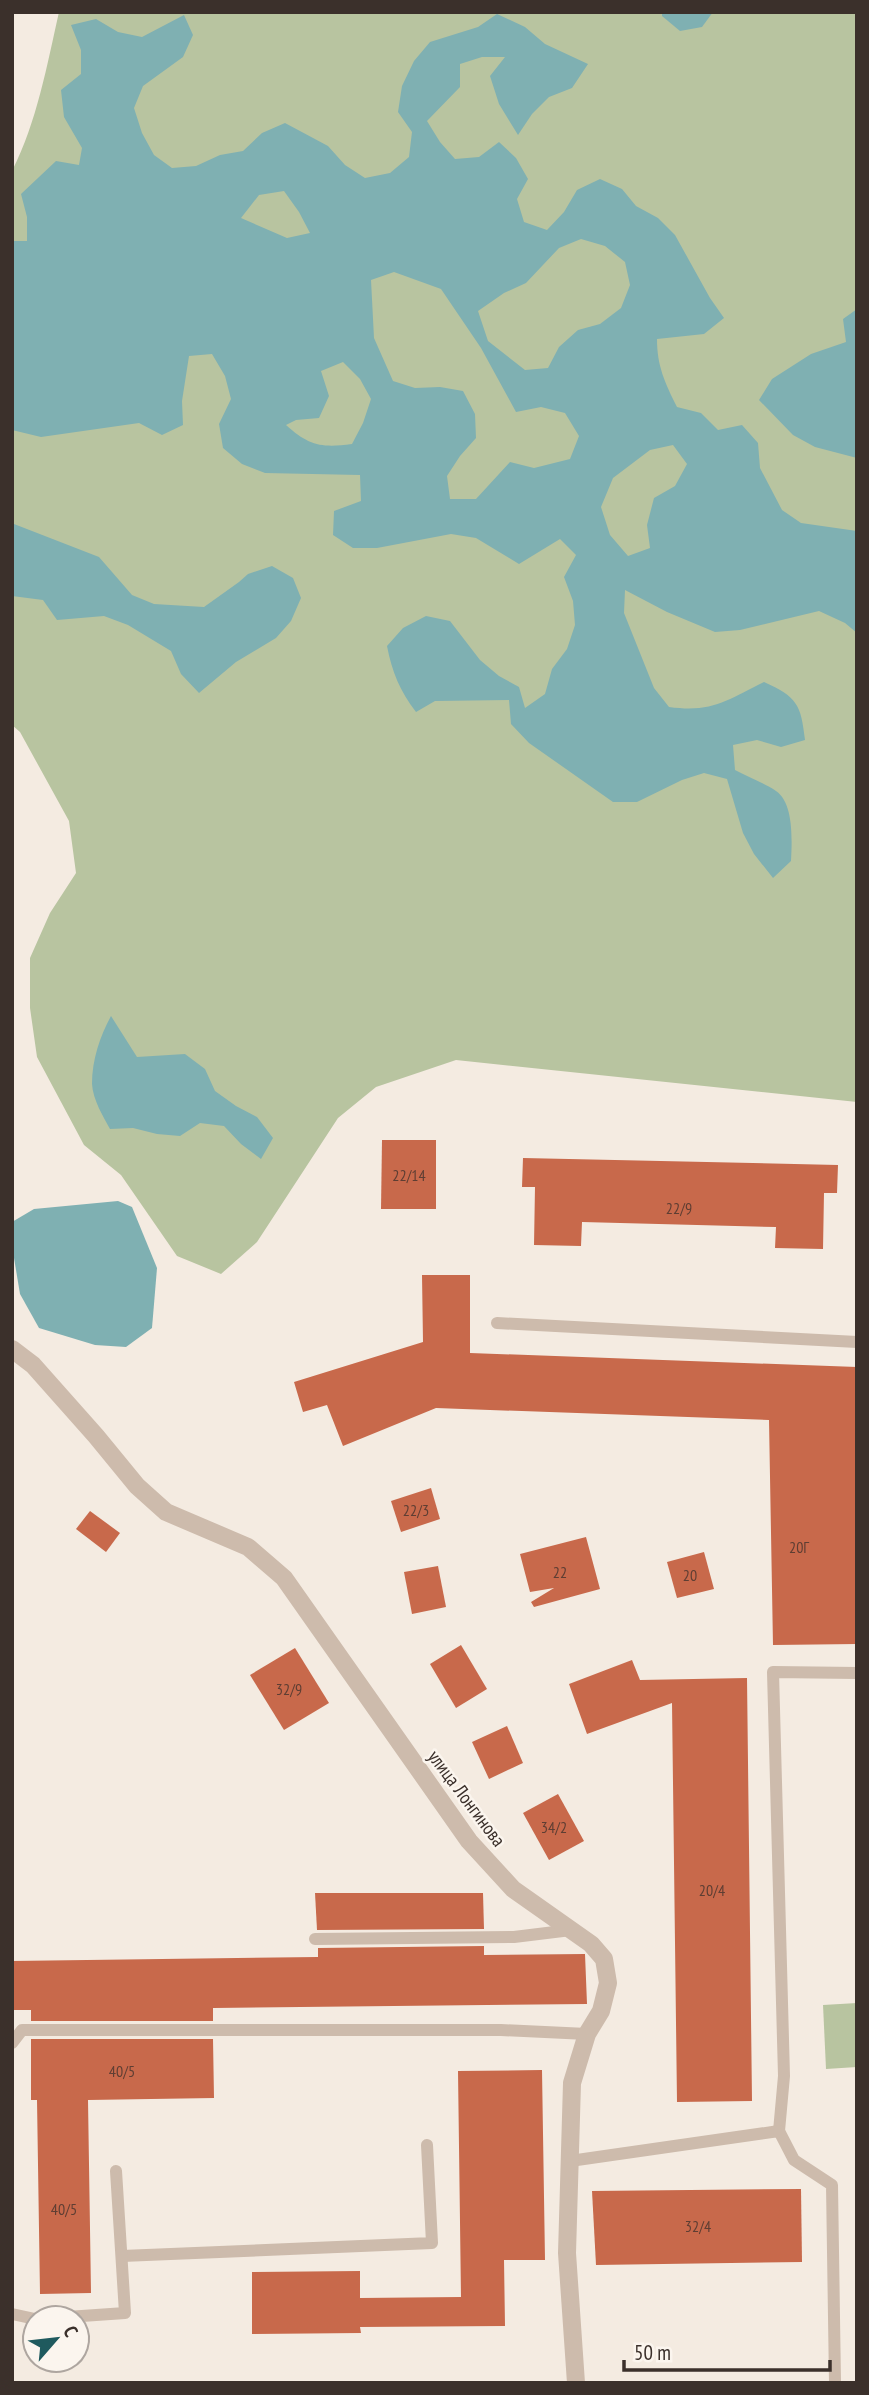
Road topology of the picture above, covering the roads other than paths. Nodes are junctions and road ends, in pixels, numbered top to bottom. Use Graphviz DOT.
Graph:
graph roads {
  1 [pos="497,1324"];
  2 [pos="857,1342"];
  3 [pos="12,1349"];
  4 [pos="857,1673"];
  5 [pos="571,1930"];
  6 [pos="315,1939"];
  7 [pos="587,2034"];
  8 [pos="12,2043"];
  9 [pos="779,2131"];
  10 [pos="427,2145"];
  11 [pos="570,2161"];
  12 [pos="117,2171"];
  13 [pos="122,2256"];
  14 [pos="91,2315"];
  15 [pos="576,2383"];
  16 [pos="835,2383"];
  1 -- 2 [label="lane"];
  3 -- 5 [label="street, улица Лонгинова"];
  4 -- 9 [label="lane"];
  5 -- 6 [label="lane"];
  5 -- 7 [label="street, улица Лонгинова"];
  7 -- 8 [label="lane"];
  7 -- 11 [label="street, улица Лонгинова"];
  9 -- 11 [label="lane"];
  9 -- 16 [label="lane"];
  10 -- 13 [label="lane"];
  11 -- 15 [label="street, улица Лонгинова"];
  12 -- 13 [label="lane"];
  13 -- 14 [label="lane"];
}
